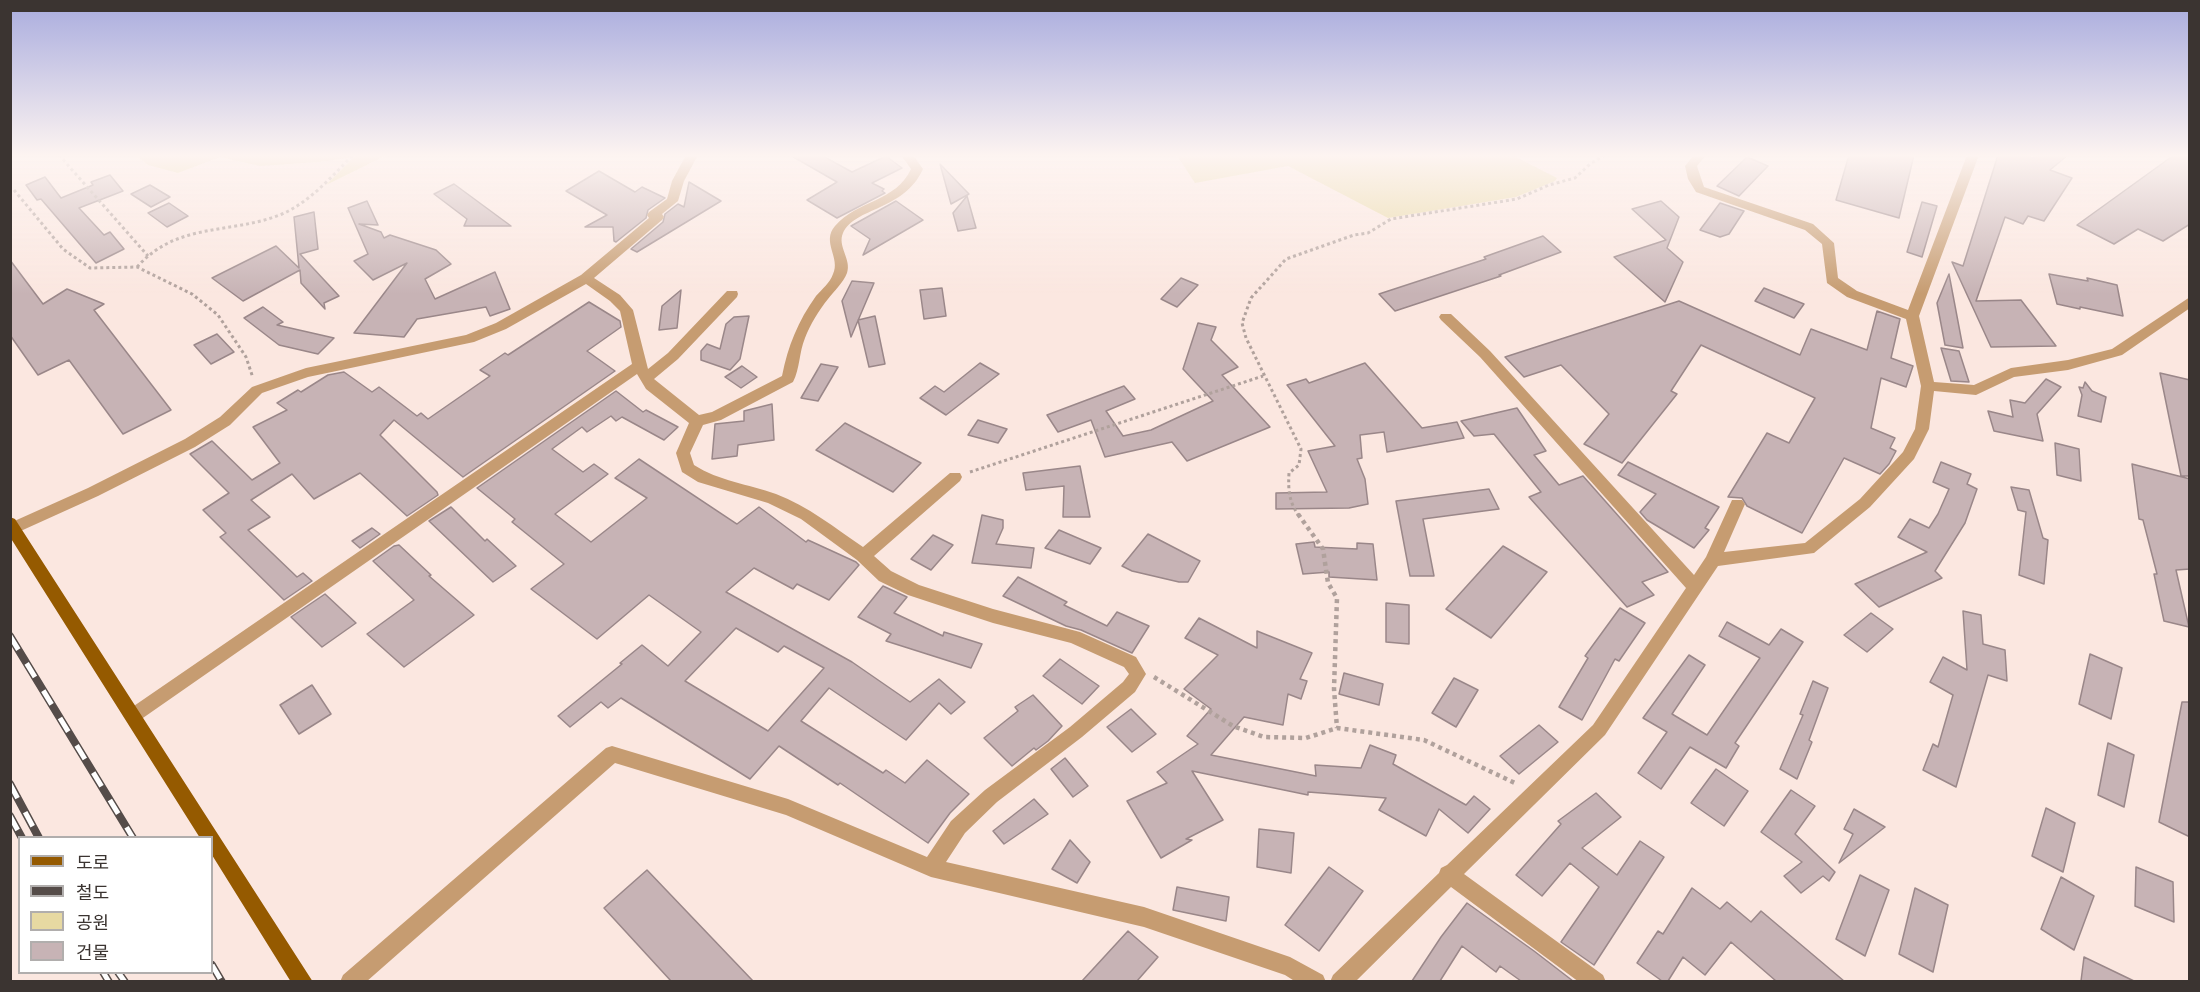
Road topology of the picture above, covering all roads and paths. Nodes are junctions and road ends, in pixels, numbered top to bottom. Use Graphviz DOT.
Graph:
graph roads {
  1 [pos="23,201"];
  2 [pos="102,201"];
  3 [pos="301,201"];
  4 [pos="672,201"];
  5 [pos="883,201"];
  6 [pos="1502,201"];
  7 [pos="1735,201"];
  8 [pos="1955,201"];
  9 [pos="148,256"];
  10 [pos="137,267"];
  11 [pos="586,279"];
  12 [pos="732,294"];
  13 [pos="2190,301"];
  14 [pos="1912,316"];
  15 [pos="1446,317"];
  16 [pos="643,371"];
  17 [pos="1263,376"];
  18 [pos="1928,386"];
  19 [pos="257,390"];
  20 [pos="697,422"];
  21 [pos="955,477"];
  22 [pos="1737,504"];
  23 [pos="12,526"];
  24 [pos="863,556"];
  25 [pos="1713,560"];
  26 [pos="1694,585"];
  27 [pos="1130,662"];
  28 [pos="134,714"];
  29 [pos="1337,728"];
  30 [pos="1534,792"];
  31 [pos="211,836"];
  32 [pos="213,839"];
  33 [pos="931,868"];
  34 [pos="1448,874"];
  35 [pos="303,981"];
  36 [pos="350,981"];
  37 [pos="1316,981"];
  38 [pos="1340,981"];
  39 [pos="1596,981"];
  1 -- 10 [label="path"];
  2 -- 9 [label="path"];
  3 -- 9 [label="path"];
  4 -- 11 [label="street"];
  5 -- 20 [label="street"];
  6 -- 17 [label="path"];
  7 -- 14 [label="street"];
  8 -- 14 [label="street"];
  9 -- 10 [label="path"];
  10 -- 19 [label="path"];
  11 -- 16 [label="street"];
  11 -- 19 [label="street"];
  12 -- 16 [label="street"];
  13 -- 18 [label="street"];
  14 -- 18 [label="street"];
  15 -- 26 [label="street"];
  16 -- 20 [label="street"];
  16 -- 28 [label="street"];
  17 -- 21 [label="path"];
  17 -- 29 [label="path"];
  18 -- 25 [label="street"];
  19 -- 23 [label="street"];
  20 -- 24 [label="street"];
  21 -- 24 [label="street"];
  22 -- 25 [label="street"];
  23 -- 28 [label="main road"];
  24 -- 27 [label="street"];
  25 -- 26 [label="street"];
  26 -- 30 [label="street"];
  27 -- 29 [label="path"];
  27 -- 33 [label="street"];
  28 -- 31 [label="main road"];
  29 -- 30 [label="path"];
  30 -- 34 [label="street"];
  32 -- 35 [label="main road"];
  33 -- 36 [label="street"];
  33 -- 37 [label="street"];
  34 -- 38 [label="street"];
  34 -- 39 [label="street"];
}
